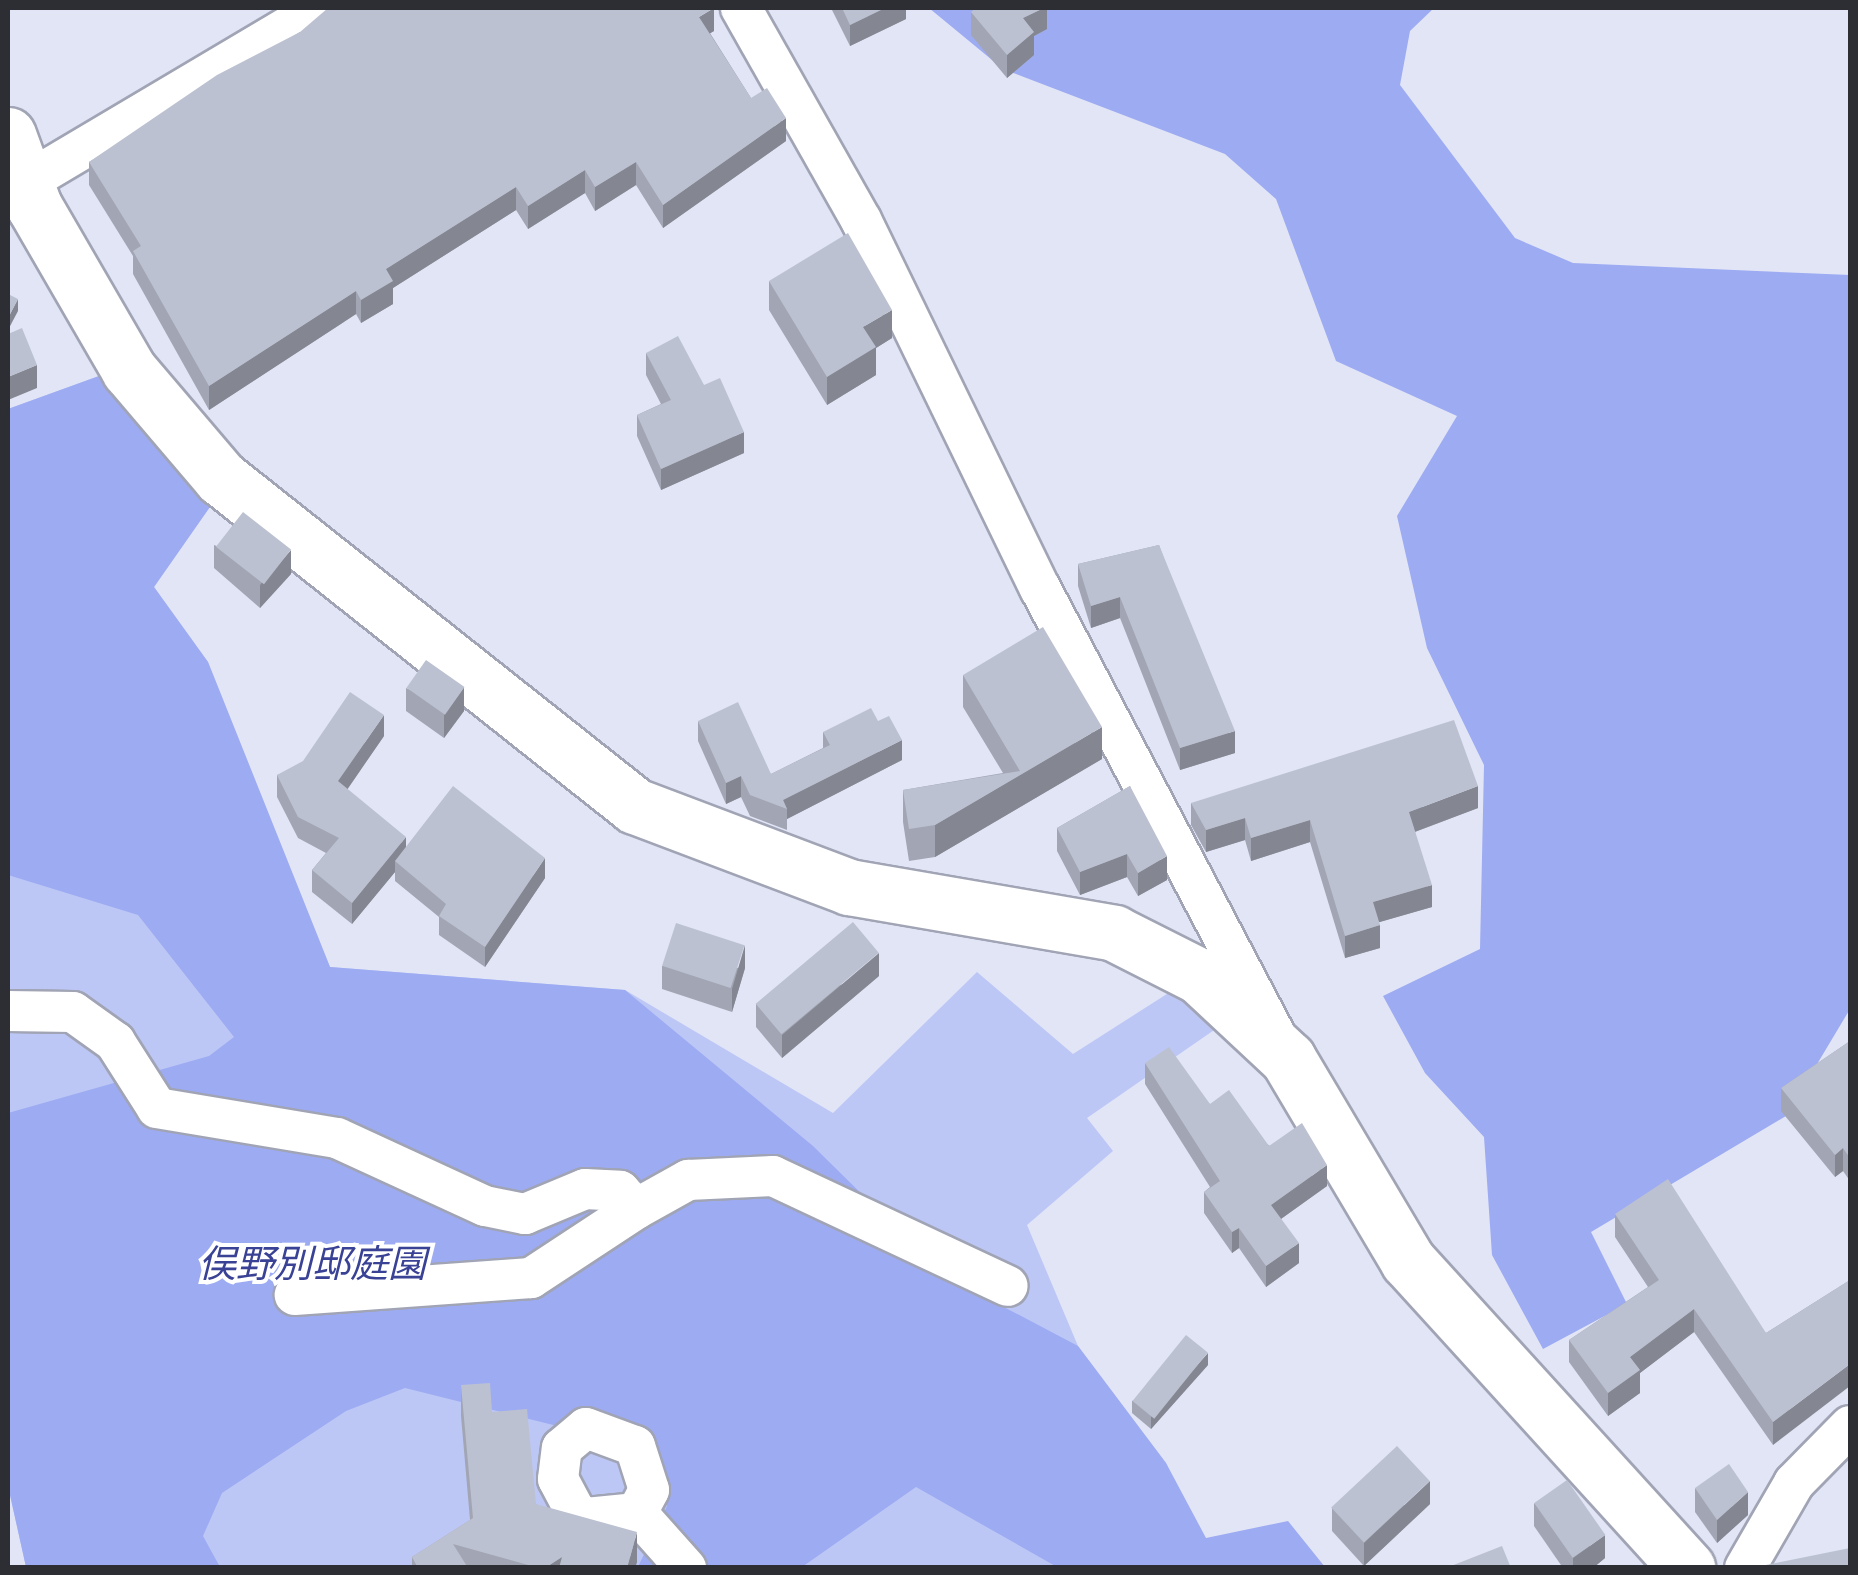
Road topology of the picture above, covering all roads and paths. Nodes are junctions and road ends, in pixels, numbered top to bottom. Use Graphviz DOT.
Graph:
graph roads {
  1 [pos="320,8"];
  2 [pos="742,8"];
  3 [pos="18,188"];
  4 [pos="8,1011"];
  5 [pos="1288,1059"];
  6 [pos="636,1209"];
  7 [pos="1008,1286"];
  8 [pos="296,1295"];
  9 [pos="1850,1426"];
  10 [pos="637,1513"];
  11 [pos="1669,1561"];
  12 [pos="686,1568"];
  13 [pos="1745,1568"];
  1 -- 3 [label="street"];
  2 -- 5 [label="street"];
  3 -- 5 [label="street"];
  4 -- 6 [label="street"];
  5 -- 11 [label="street"];
  6 -- 7 [label="street"];
  6 -- 8 [label="street"];
  9 -- 13 [label="street"];
  10 -- 12 [label="street"];
}
